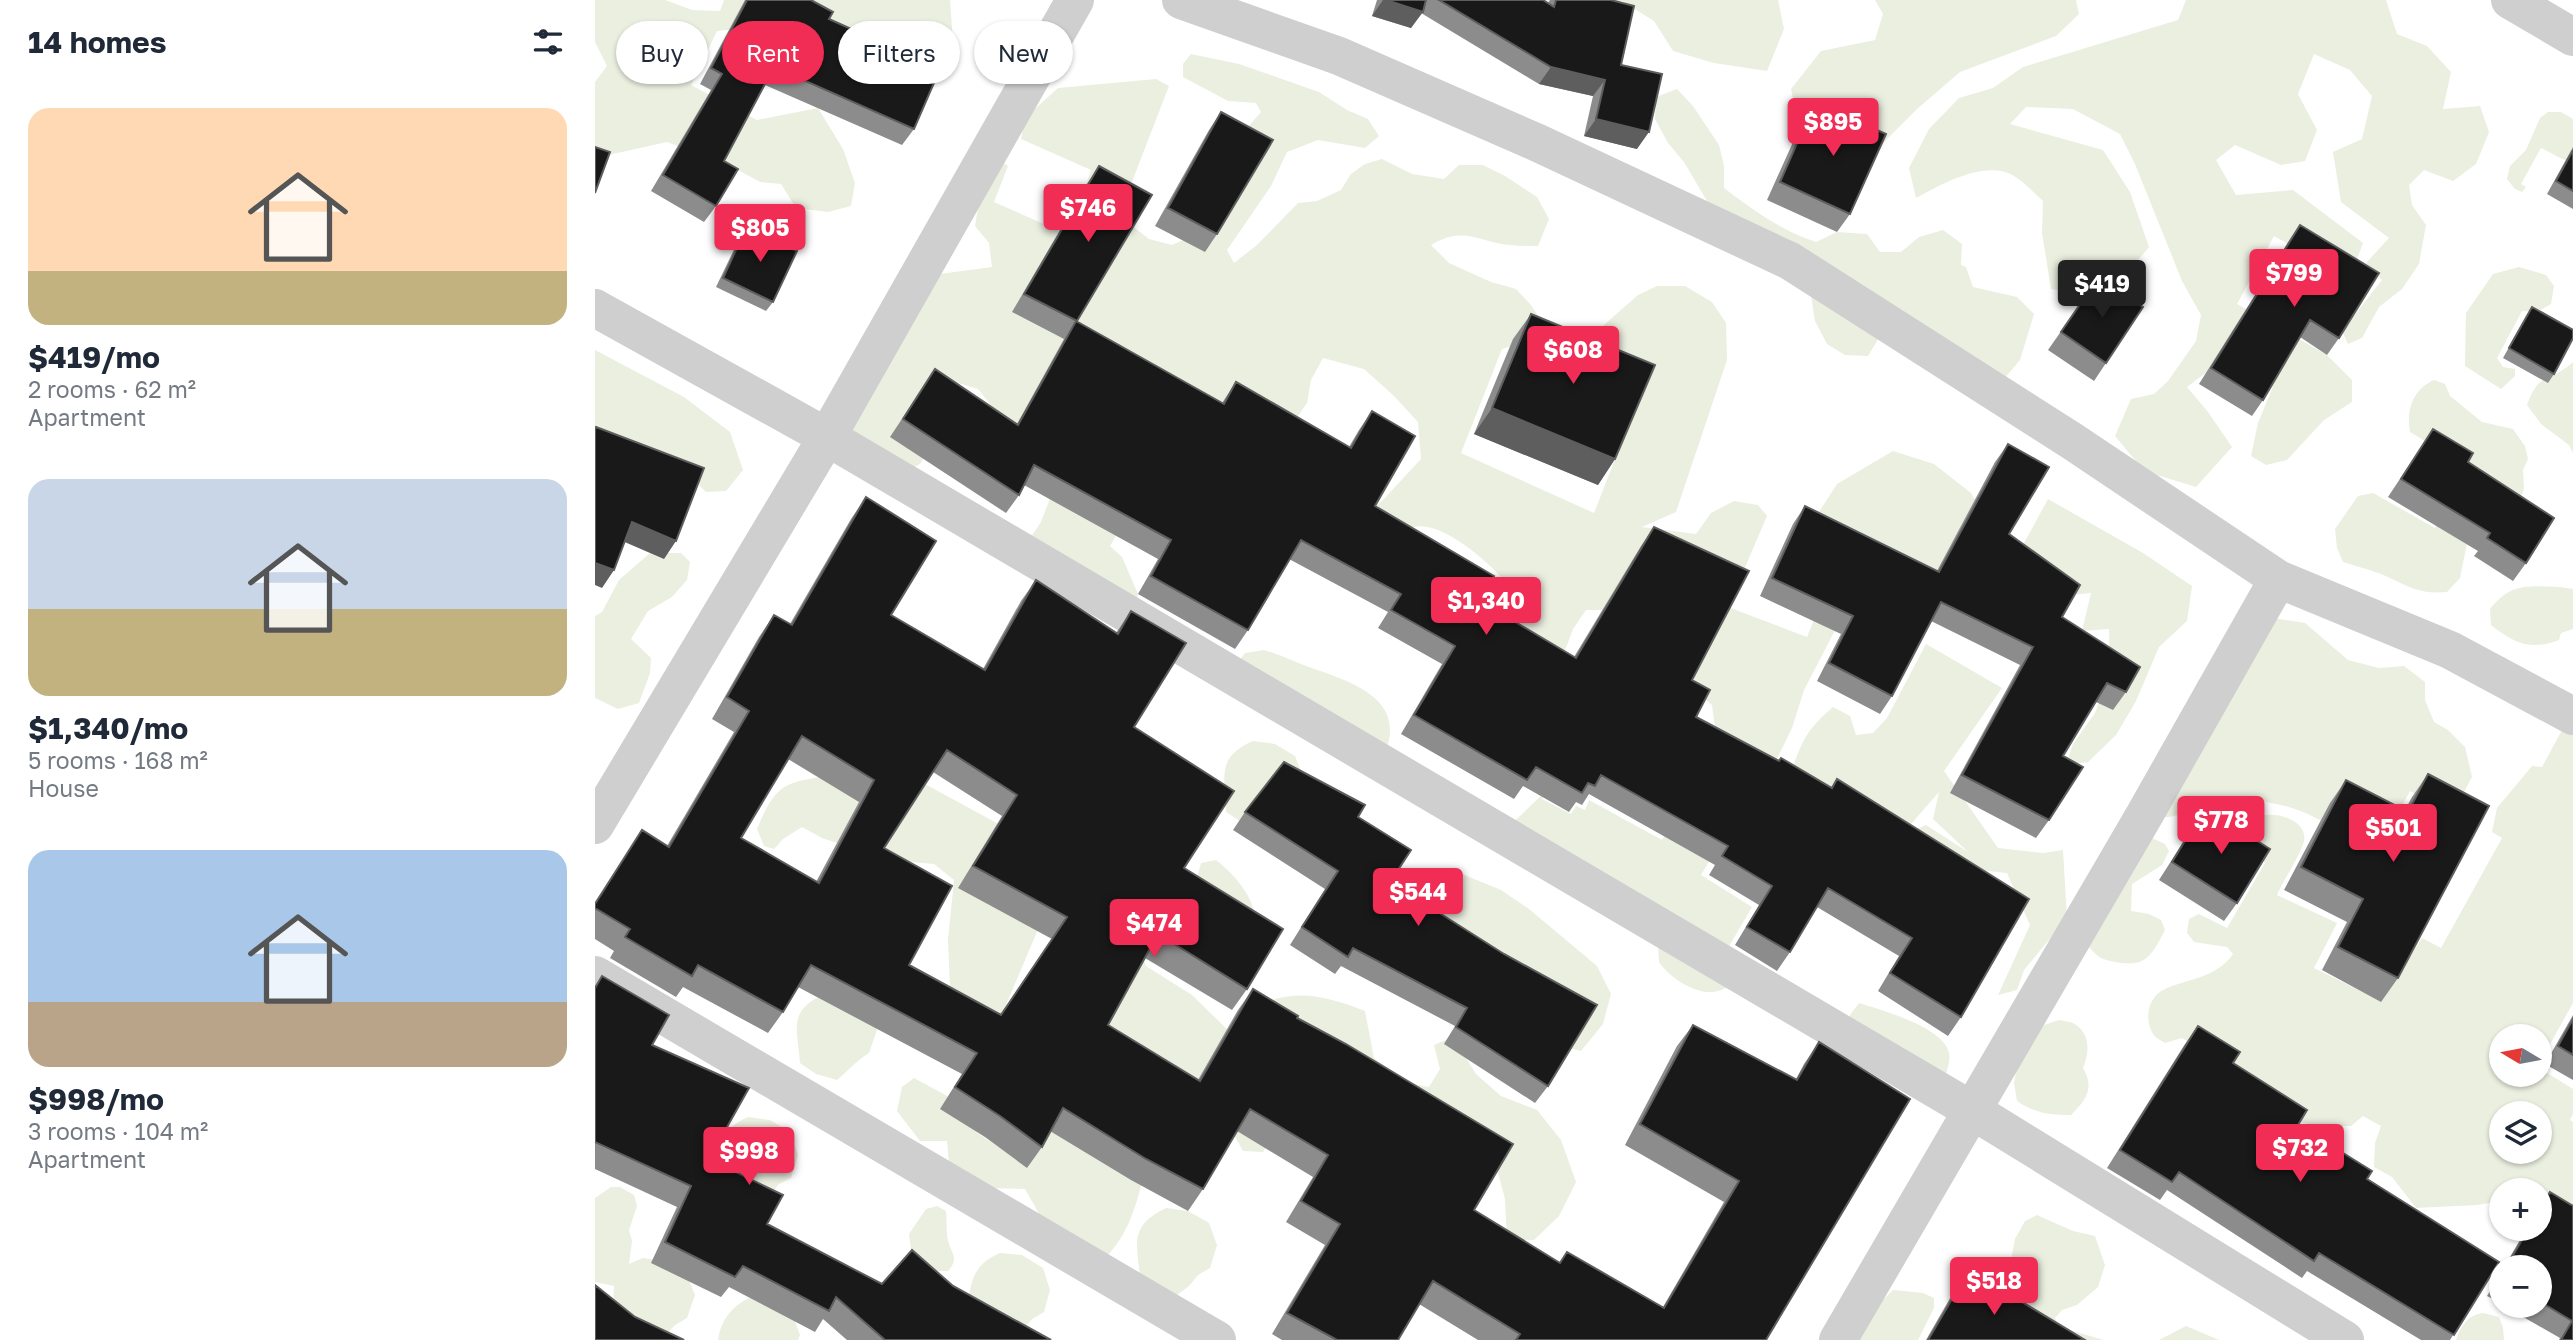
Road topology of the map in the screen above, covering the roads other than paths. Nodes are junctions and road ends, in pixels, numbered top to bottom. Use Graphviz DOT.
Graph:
graph roads {
  1 [pos="1076,0"];
  2 [pos="1181,0"];
  3 [pos="2510,0"];
  4 [pos="2573,37"];
  5 [pos="595,308"];
  6 [pos="827,438"];
  7 [pos="2278,579"];
  8 [pos="2573,716"];
  9 [pos="595,825"];
  10 [pos="595,975"];
  11 [pos="1973,1111"];
  12 [pos="1217,1340"];
  13 [pos="1838,1340"];
  14 [pos="2345,1340"];
  1 -- 6 [label="street"];
  2 -- 7 [label="street"];
  3 -- 4 [label="street"];
  5 -- 6 [label="street"];
  6 -- 9 [label="street"];
  6 -- 11 [label="street"];
  7 -- 8 [label="street"];
  7 -- 11 [label="street"];
  10 -- 12 [label="street"];
  11 -- 13 [label="street"];
  11 -- 14 [label="street"];
}
